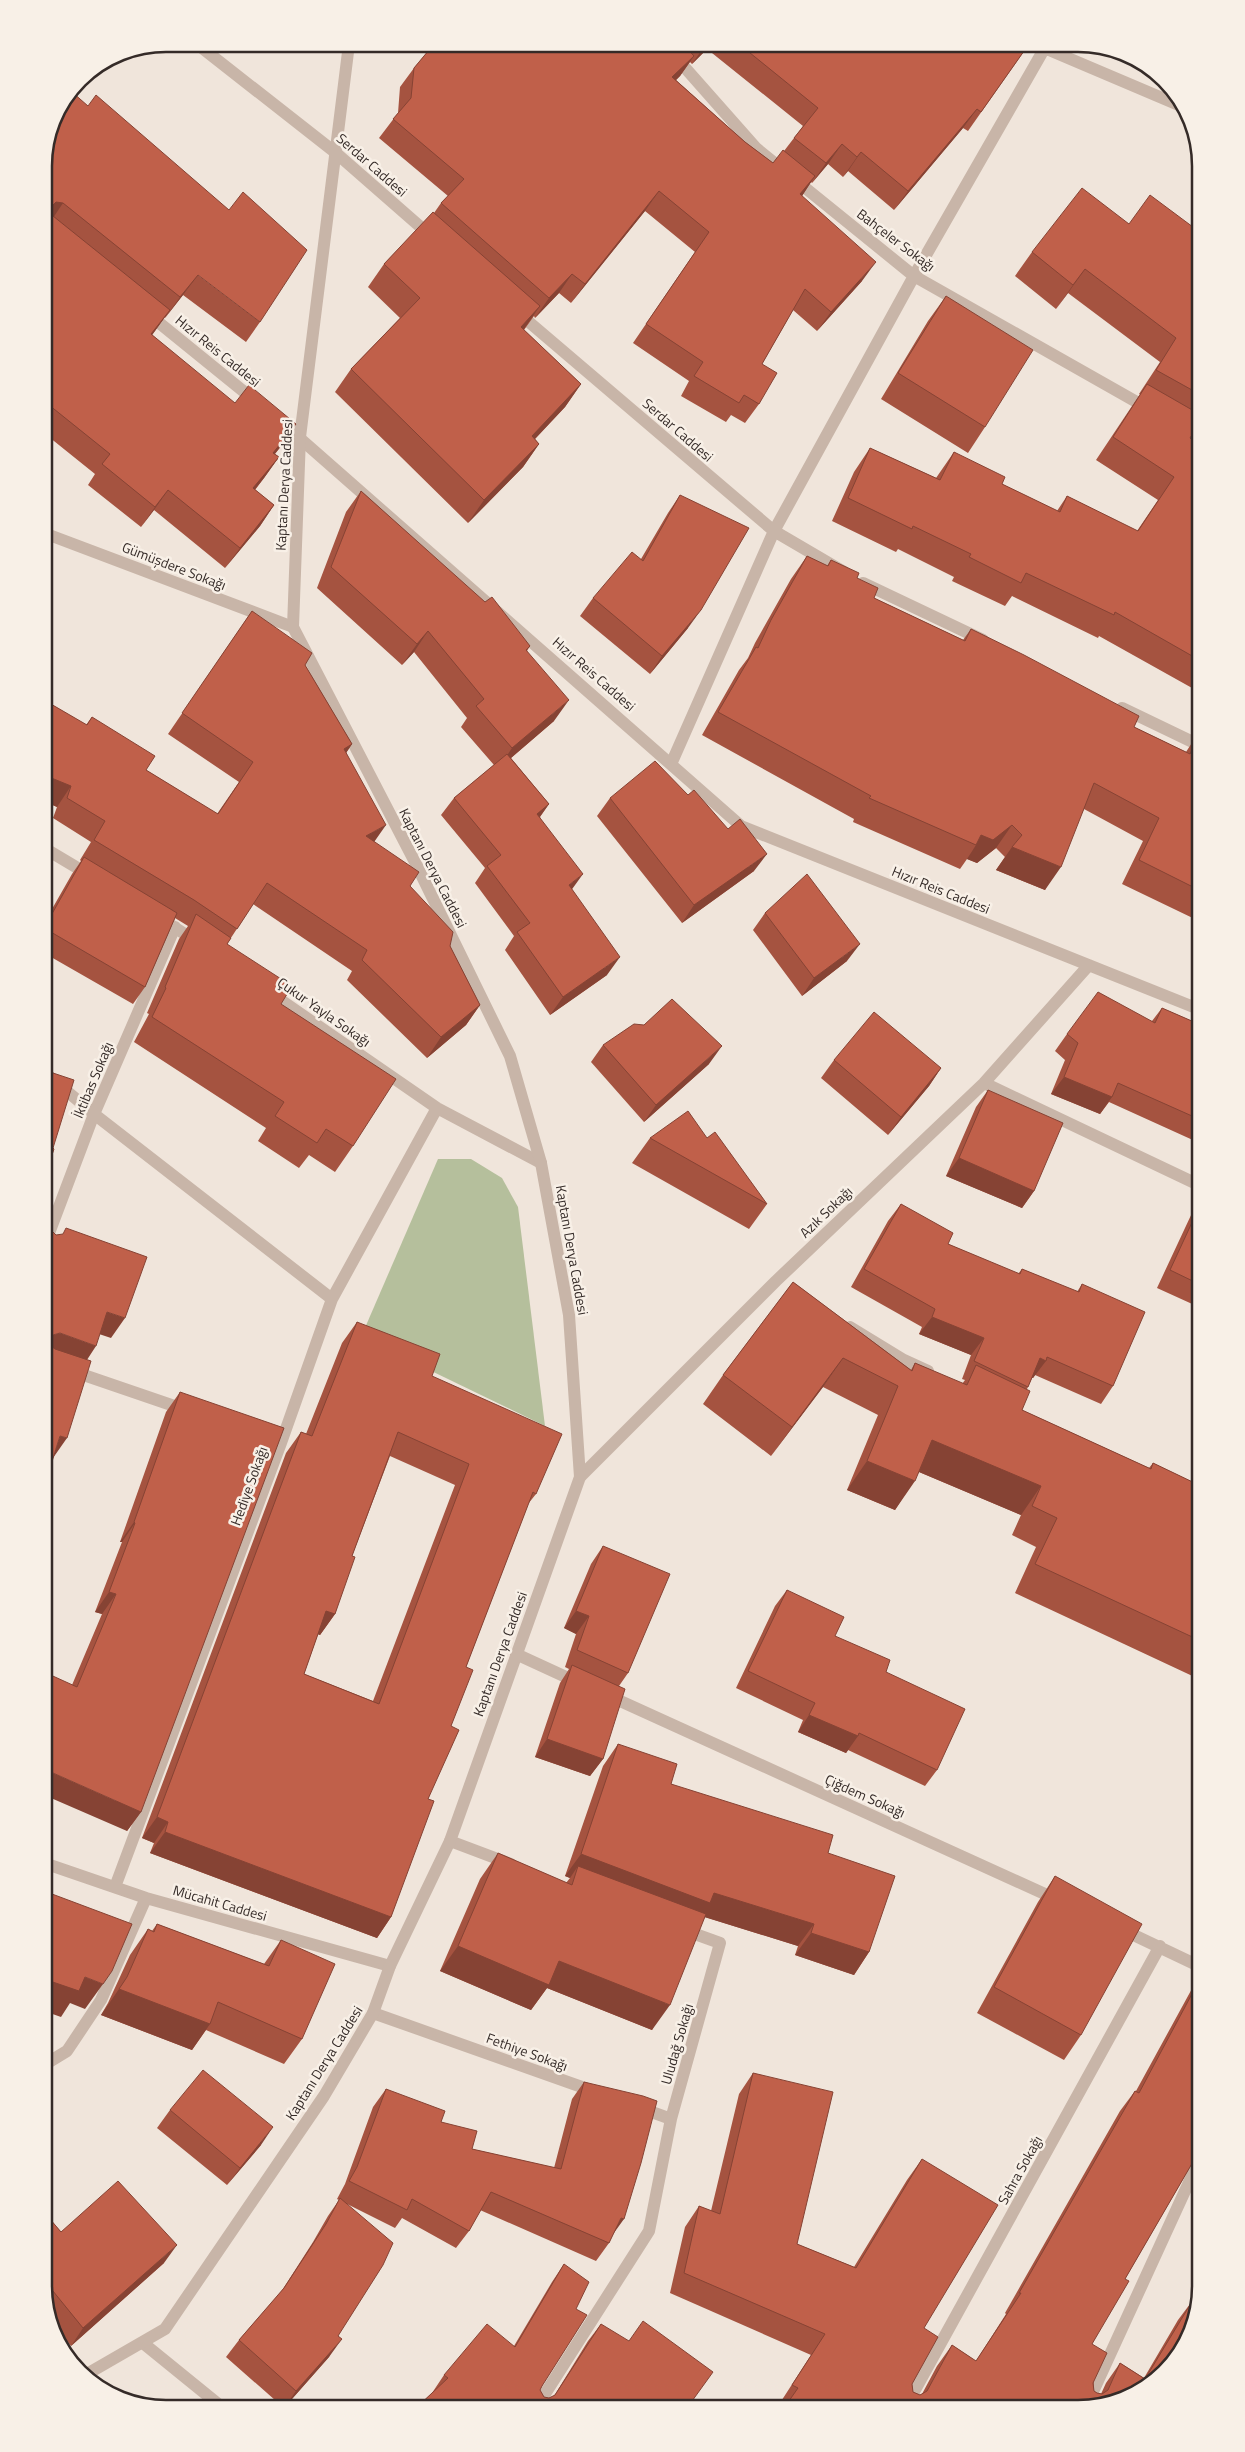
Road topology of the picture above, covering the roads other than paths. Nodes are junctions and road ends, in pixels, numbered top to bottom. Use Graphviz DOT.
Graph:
graph roads {
  1 [pos="207,52"];
  2 [pos="348,52"];
  3 [pos="671,53"];
  4 [pos="1038,53"];
  5 [pos="1060,53"];
  6 [pos="1172,102"];
  7 [pos="336,153"];
  8 [pos="439,244"];
  9 [pos="914,276"];
  10 [pos="506,302"];
  11 [pos="137,305"];
  12 [pos="1192,433"];
  13 [pos="300,437"];
  14 [pos="774,531"];
  15 [pos="53,536"];
  16 [pos="293,626"];
  17 [pos="997,647"];
  18 [pos="1112,703"];
  19 [pos="1192,742"];
  20 [pos="672,762"];
  21 [pos="53,853"];
  22 [pos="102,883"];
  23 [pos="143,908"];
  24 [pos="176,928"];
  25 [pos="208,950"];
  26 [pos="1090,965"];
  27 [pos="257,984"];
  28 [pos="1192,1006"];
  29 [pos="53,1079"];
  30 [pos="984,1083"];
  31 [pos="437,1108"];
  32 [pos="94,1114"];
  33 [pos="541,1163"];
  34 [pos="1192,1182"];
  35 [pos="52,1224"];
  36 [pos="332,1299"];
  37 [pos="840,1320"];
  38 [pos="62,1368"];
  39 [pos="940,1377"];
  40 [pos="199,1415"];
  41 [pos="580,1477"];
  42 [pos="516,1654"];
  43 [pos="450,1841"];
  44 [pos="52,1866"];
  45 [pos="524,1870"];
  46 [pos="115,1887"];
  47 [pos="146,1898"];
  48 [pos="1069,1905"];
  49 [pos="1105,1921"];
  50 [pos="674,1926"];
  51 [pos="1160,1946"];
  52 [pos="1192,1962"];
  53 [pos="390,1966"];
  54 [pos="373,2013"];
  55 [pos="52,2060"];
  56 [pos="606,2096"];
  57 [pos="625,2102"];
  58 [pos="671,2119"];
  59 [pos="1192,2176"];
  60 [pos="142,2342"];
  61 [pos="92,2371"];
  62 [pos="212,2399"];
  63 [pos="541,2399"];
  64 [pos="1090,2399"];
  65 [pos="910,2400"];
  1 -- 7 [label="street, Serdar Caddesi"];
  2 -- 7 [label="street, Kaptanı Derya Caddesi"];
  3 -- 9 [label="street, Bahçeler Sokağı"];
  4 -- 9 [label="street"];
  5 -- 6 [label="street"];
  7 -- 8 [label="street, Serdar Caddesi"];
  7 -- 13 [label="street, Kaptanı Derya Caddesi"];
  9 -- 12 [label="street, Bahçeler Sokağı"];
  9 -- 14 [label="street"];
  10 -- 14 [label="street, Serdar Caddesi"];
  11 -- 13 [label="street, Hızır Reis Caddesi"];
  13 -- 16 [label="street, Kaptanı Derya Caddesi"];
  13 -- 20 [label="street, Hızır Reis Caddesi"];
  14 -- 17 [label="street, Serdar Caddesi"];
  14 -- 20 [label="street"];
  15 -- 16 [label="street, Gümüşdere Sokağı"];
  16 -- 33 [label="street, Kaptanı Derya Caddesi"];
  18 -- 19 [label="street"];
  20 -- 26 [label="street, Hızır Reis Caddesi"];
  21 -- 22 [label="street"];
  23 -- 24 [label="street"];
  24 -- 25 [label="street"];
  24 -- 32 [label="street, İktibas Sokağı"];
  26 -- 28 [label="street, Hızır Reis Caddesi"];
  26 -- 30 [label="street, Azık Sokağı"];
  27 -- 31 [label="street, Çukur Yayla Sokağı"];
  29 -- 32 [label="street"];
  30 -- 34 [label="street"];
  30 -- 41 [label="street, Azık Sokağı"];
  31 -- 33 [label="street, Çukur Yayla Sokağı"];
  31 -- 36 [label="street, Hediye Sokağı"];
  32 -- 35 [label="street, İktibas Sokağı"];
  32 -- 36 [label="street"];
  33 -- 41 [label="street, Kaptanı Derya Caddesi"];
  36 -- 46 [label="street, Hediye Sokağı"];
  37 -- 39 [label="street"];
  38 -- 40 [label="street"];
  41 -- 42 [label="street, Kaptanı Derya Caddesi"];
  42 -- 43 [label="street, Kaptanı Derya Caddesi"];
  42 -- 48 [label="street, Çiğdem Sokağı"];
  43 -- 45 [label="street"];
  43 -- 53 [label="street, Kaptanı Derya Caddesi"];
  44 -- 46 [label="street, Mücahit Caddesi"];
  46 -- 47 [label="street, Mücahit Caddesi"];
  47 -- 53 [label="street, Mücahit Caddesi"];
  47 -- 55 [label="street"];
  49 -- 51 [label="street"];
  50 -- 58 [label="street, Uludağ Sokağı"];
  51 -- 52 [label="street"];
  51 -- 65 [label="street, Sahra Sokağı"];
  53 -- 54 [label="street, Kaptanı Derya Caddesi"];
  54 -- 56 [label="street, Fethiye Sokağı"];
  54 -- 60 [label="street, Kaptanı Derya Caddesi"];
  57 -- 58 [label="street"];
  58 -- 63 [label="street, Uludağ Sokağı"];
  59 -- 64 [label="street"];
  60 -- 61 [label="street, Kaptanı Derya Caddesi"];
  60 -- 62 [label="street"];
}
